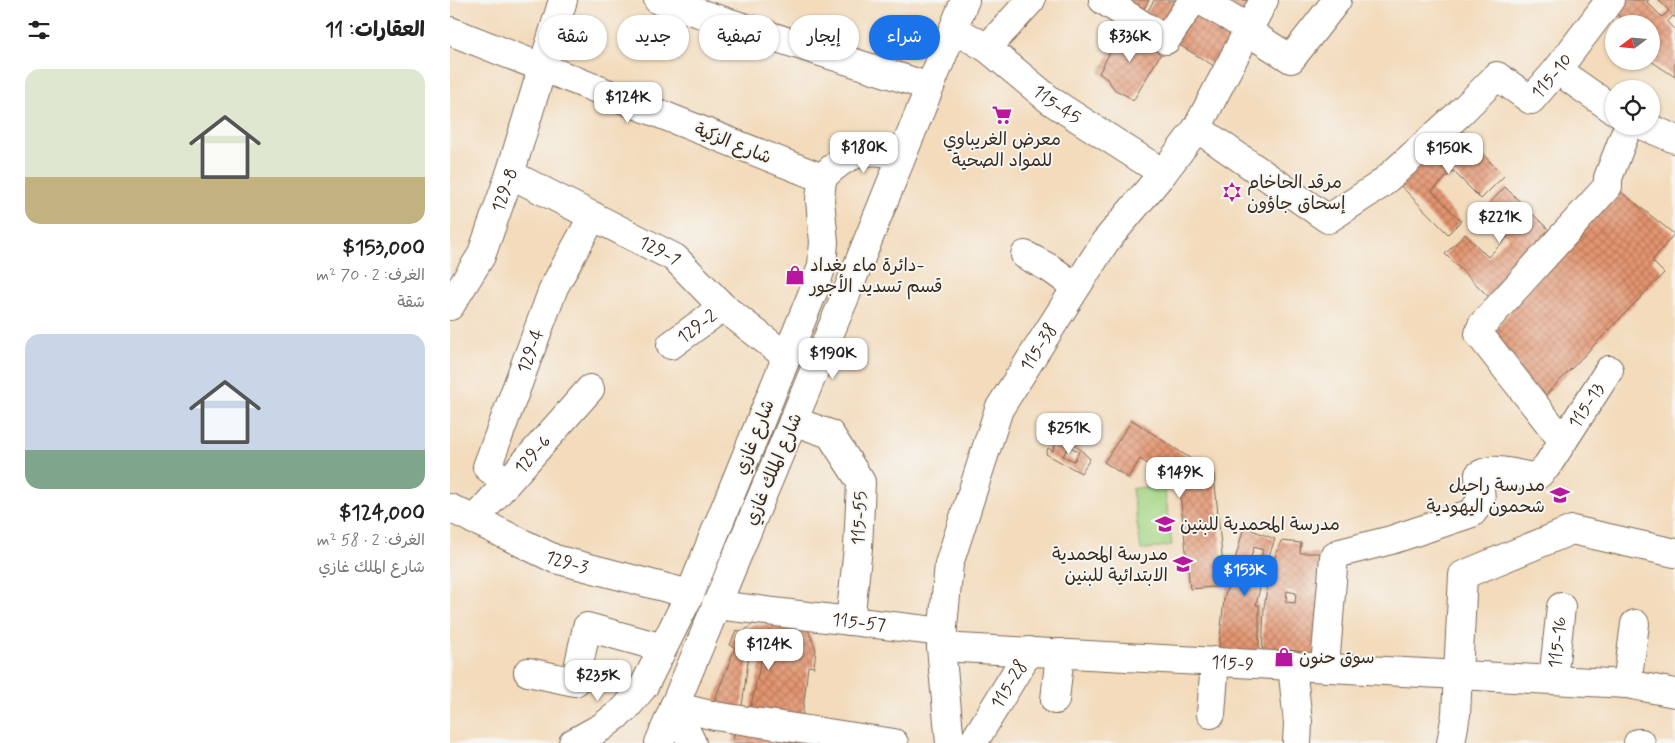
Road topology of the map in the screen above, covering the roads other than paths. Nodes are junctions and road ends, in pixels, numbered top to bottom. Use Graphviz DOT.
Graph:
graph roads {
  1 [pos="563,0"];
  2 [pos="658,0"];
  3 [pos="965,0"];
  4 [pos="1031,0"];
  5 [pos="1103,0"];
  6 [pos="1193,0"];
  7 [pos="1200,0"];
  8 [pos="1264,0"];
  9 [pos="1337,0"];
  10 [pos="1610,0"];
  11 [pos="954,29"];
  12 [pos="1248,29"];
  13 [pos="450,31"];
  14 [pos="987,48"];
  15 [pos="543,68"];
  16 [pos="1557,70"];
  17 [pos="930,87"];
  18 [pos="1605,104"];
  19 [pos="1197,128"];
  20 [pos="1660,133"];
  21 [pos="1625,135"];
  22 [pos="1675,139"];
  23 [pos="901,156"];
  24 [pos="1163,173"];
  25 [pos="510,174"];
  26 [pos="822,178"];
  27 [pos="593,216"];
  28 [pos="1025,255"];
  29 [pos="1076,287"];
  30 [pos="450,306"];
  31 [pos="723,307"];
  32 [pos="672,345"];
  33 [pos="787,357"];
  34 [pos="1609,370"];
  35 [pos="590,389"];
  36 [pos="793,421"];
  37 [pos="1563,441"];
  38 [pos="507,482"];
  39 [pos="457,513"];
  40 [pos="1675,554"];
  41 [pos="690,594"];
  42 [pos="716,605"];
  43 [pos="1560,607"];
  44 [pos="850,621"];
  45 [pos="1636,624"];
  46 [pos="942,640"];
  47 [pos="662,648"];
  48 [pos="1029,651"];
  49 [pos="1060,653"];
  50 [pos="1216,661"];
  51 [pos="1292,665"];
  52 [pos="1325,666"];
  53 [pos="528,672"];
  54 [pos="1458,674"];
  55 [pos="1553,680"];
  56 [pos="1628,684"];
  57 [pos="1675,693"];
  58 [pos="1055,700"];
  59 [pos="674,706"];
  60 [pos="1211,714"];
  61 [pos="574,743"];
  62 [pos="659,743"];
  63 [pos="692,743"];
  64 [pos="894,743"];
  65 [pos="950,743"];
  66 [pos="972,743"];
  67 [pos="1297,743"];
  68 [pos="1451,743"];
  1 -- 15 [label="street, 129-8"];
  2 -- 17 [label="street"];
  3 -- 11 [label="street, شارع الملك غازي"];
  4 -- 14 [label="street"];
  5 -- 6 [label="street"];
  7 -- 12 [label="street"];
  8 -- 12 [label="street, 115-38"];
  9 -- 12 [label="street"];
  10 -- 16 [label="street, 115-10"];
  11 -- 14 [label="street, 115-45"];
  11 -- 17 [label="street, شارع الملك غازي"];
  12 -- 19 [label="street, 115-38"];
  13 -- 15 [label="street, شارع الزكية"];
  14 -- 24 [label="street, 115-45"];
  15 -- 25 [label="street, 129-8"];
  15 -- 26 [label="street, شارع الزكية"];
  16 -- 18 [label="street"];
  16 -- 19 [label="street, 115-10"];
  17 -- 23 [label="street, شارع الملك غازي"];
  19 -- 24 [label="street, 115-38"];
  20 -- 22 [label="street"];
  21 -- 37 [label="street"];
  23 -- 26 [label="street"];
  23 -- 36 [label="street, شارع الملك غازي"];
  24 -- 29 [label="street, 115-38"];
  25 -- 27 [label="street, 129-1"];
  25 -- 30 [label="street, 129-8"];
  26 -- 33 [label="street, شارع غازي"];
  27 -- 31 [label="street, 129-1"];
  27 -- 38 [label="street, 129-4"];
  28 -- 29 [label="street"];
  29 -- 46 [label="street, 115-38"];
  31 -- 32 [label="street, 129-2"];
  31 -- 33 [label="street, 129-1"];
  33 -- 41 [label="street, شارع غازي"];
  34 -- 37 [label="street, 115-13"];
  35 -- 38 [label="street, 129-6"];
  36 -- 42 [label="street, شارع الملك غازي"];
  36 -- 44 [label="street, 115-55"];
  37 -- 52 [label="street, 115-13"];
  38 -- 39 [label="street, 129-6"];
  39 -- 41 [label="street, 129-3"];
  40 -- 54 [label="street"];
  41 -- 47 [label="street, شارع غازي"];
  42 -- 44 [label="street, 115-57"];
  42 -- 59 [label="street, شارع الملك غازي"];
  43 -- 55 [label="street, 115-16"];
  44 -- 46 [label="street, 115-57"];
  45 -- 56 [label="street"];
  46 -- 48 [label="street, 115-9"];
  46 -- 65 [label="street, 115-38"];
  47 -- 53 [label="street"];
  47 -- 61 [label="street, شارع غازي"];
  48 -- 49 [label="street, 115-9"];
  48 -- 66 [label="street, 115-28"];
  49 -- 50 [label="street, 115-9"];
  49 -- 58 [label="street"];
  50 -- 51 [label="street, 115-9"];
  50 -- 60 [label="street"];
  51 -- 52 [label="street, 115-9"];
  51 -- 67 [label="street"];
  52 -- 54 [label="street, 115-9"];
  54 -- 55 [label="street, 115-9"];
  54 -- 68 [label="street"];
  55 -- 56 [label="street, 115-9"];
  56 -- 57 [label="street, 115-9"];
  59 -- 62 [label="street, شارع الملك غازي"];
  59 -- 63 [label="street"];
  59 -- 64 [label="street"];
}
